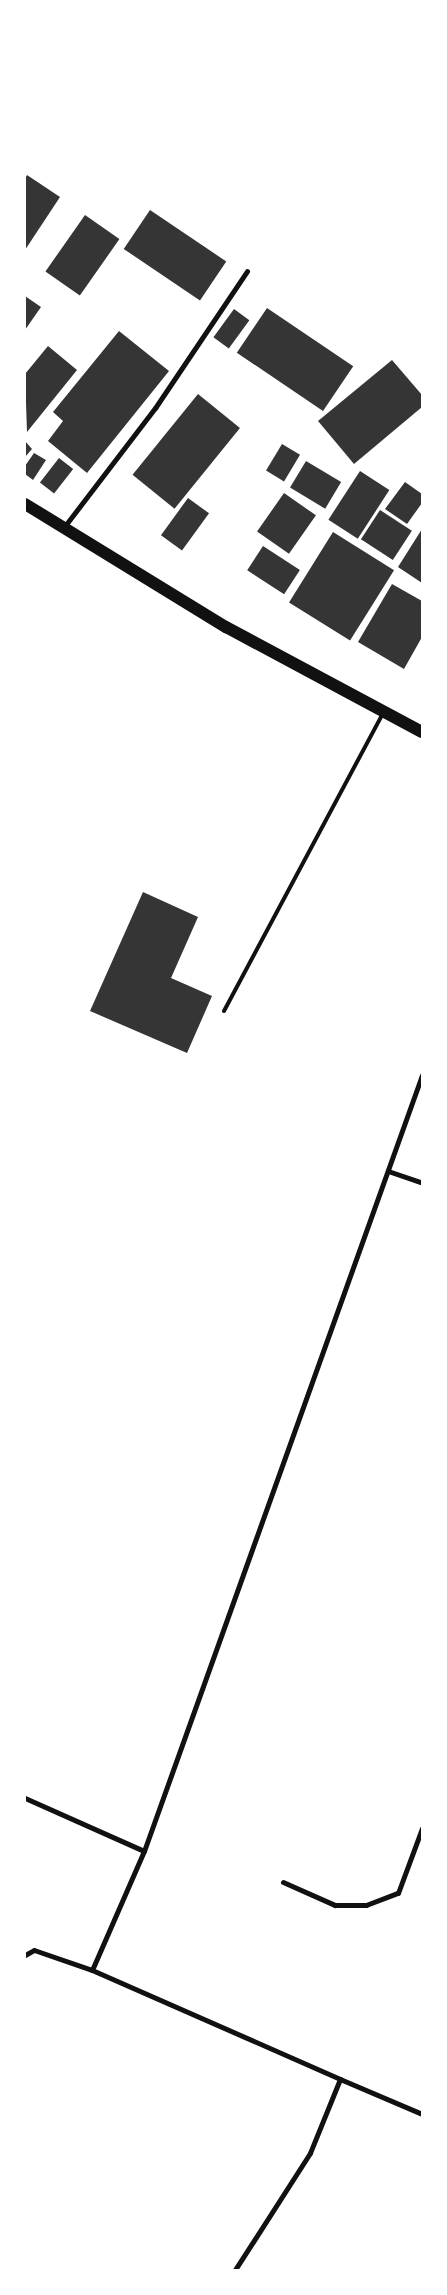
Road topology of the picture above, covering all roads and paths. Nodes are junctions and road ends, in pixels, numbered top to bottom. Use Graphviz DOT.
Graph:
graph roads {
  1 [pos="247,271"];
  2 [pos="25,504"];
  3 [pos="64,528"];
  4 [pos="384,711"];
  5 [pos="422,732"];
  6 [pos="224,1011"];
  7 [pos="422,1075"];
  8 [pos="388,1171"];
  9 [pos="422,1183"];
  10 [pos="25,1798"];
  11 [pos="422,1828"];
  12 [pos="144,1851"];
  13 [pos="283,1882"];
  14 [pos="25,1955"];
  15 [pos="92,1970"];
  16 [pos="340,2078"];
  17 [pos="422,2114"];
  18 [pos="236,2270"];
  1 -- 3 [label="street"];
  2 -- 3 [label="main road"];
  3 -- 4 [label="main road"];
  4 -- 5 [label="main road"];
  4 -- 6 [label="lane"];
  7 -- 8 [label="street"];
  8 -- 9 [label="street"];
  8 -- 12 [label="street"];
  10 -- 12 [label="street"];
  11 -- 13 [label="street"];
  12 -- 15 [label="street"];
  14 -- 15 [label="street"];
  15 -- 16 [label="street"];
  16 -- 17 [label="street"];
  16 -- 18 [label="street"];
}
